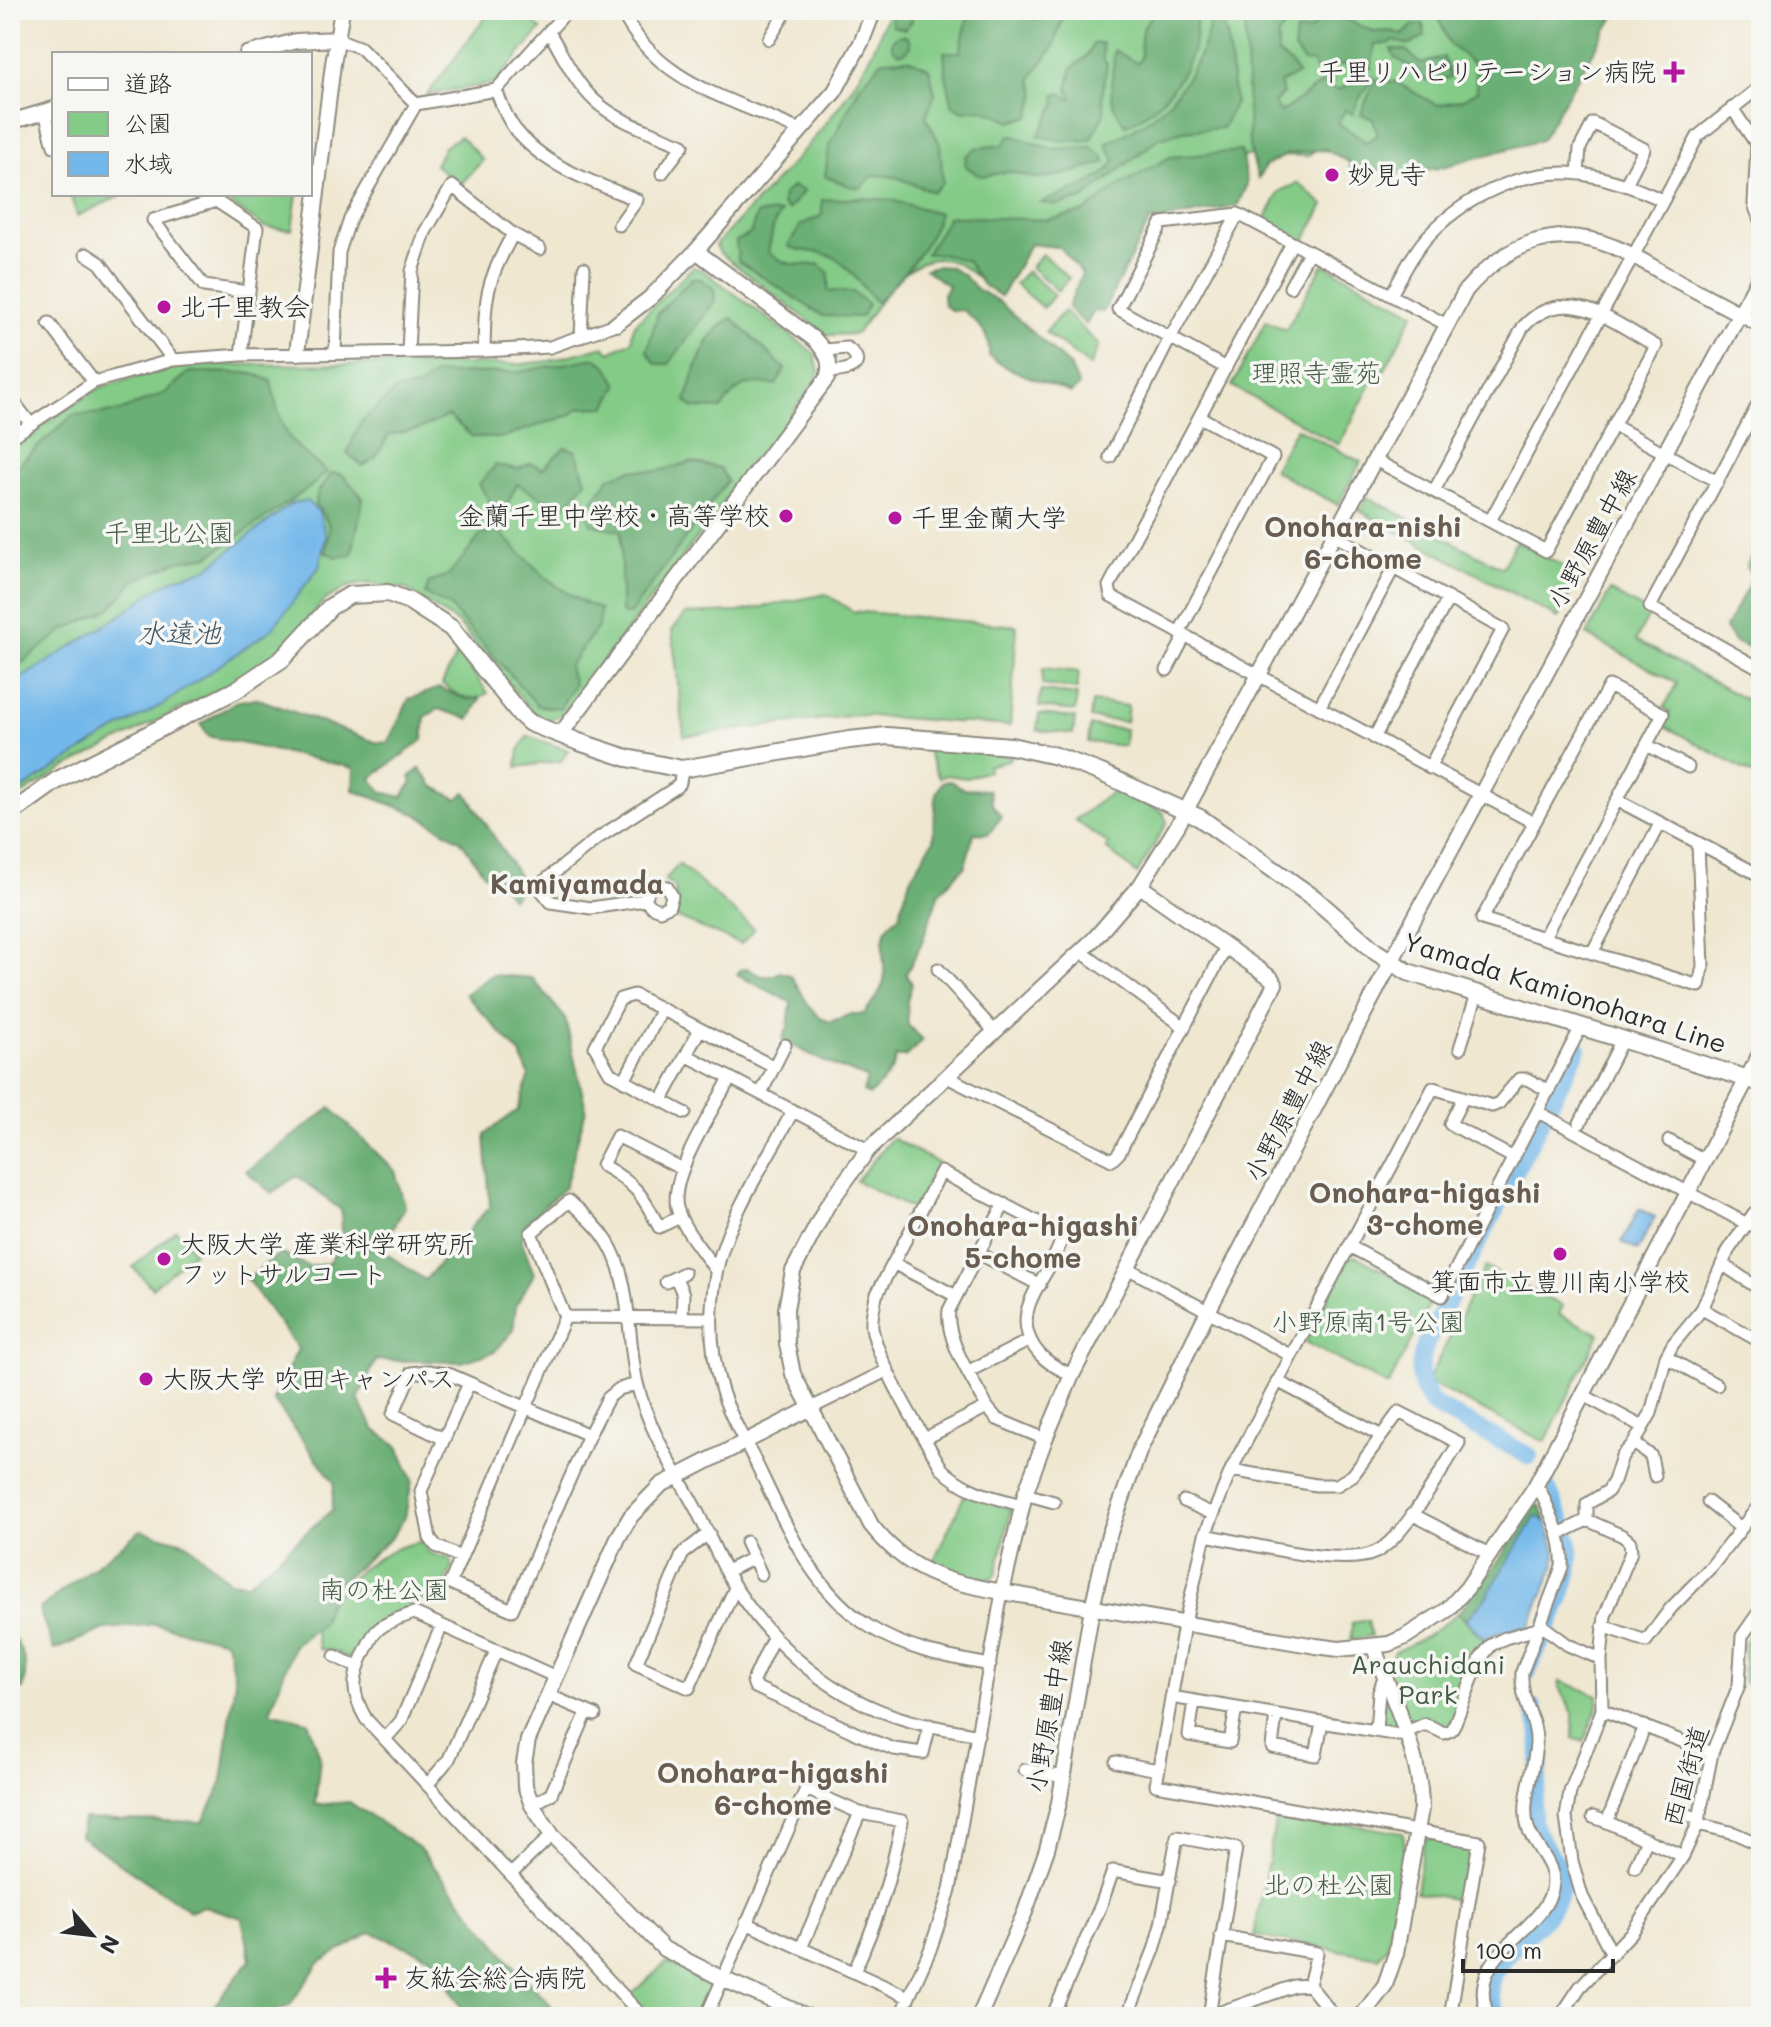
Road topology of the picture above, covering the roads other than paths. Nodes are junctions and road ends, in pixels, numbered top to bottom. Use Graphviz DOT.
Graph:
graph roads {
  1 [pos="342,10"];
  2 [pos="568,10"];
  3 [pos="621,10"];
  4 [pos="787,10"];
  5 [pos="874,10"];
  6 [pos="549,32"];
  7 [pos="337,39"];
  8 [pos="769,39"];
  9 [pos="255,52"];
  10 [pos="1761,86"];
  11 [pos="496,90"];
  12 [pos="416,104"];
  13 [pos="1732,108"];
  14 [pos="49,111"];
  15 [pos="10,122"];
  16 [pos="801,131"];
  17 [pos="52,132"];
  18 [pos="662,173"];
  19 [pos="1578,174"];
  20 [pos="1626,184"];
  21 [pos="1662,200"];
  22 [pos="1238,214"];
  23 [pos="1761,223"];
  24 [pos="619,225"];
  25 [pos="513,234"];
  26 [pos="1292,243"];
  27 [pos="540,249"];
  28 [pos="696,251"];
  29 [pos="1309,252"];
  30 [pos="86,254"];
  31 [pos="1633,256"];
  32 [pos="584,268"];
  33 [pos="1761,274"];
  34 [pos="1290,287"];
  35 [pos="248,292"];
  36 [pos="1391,295"];
  37 [pos="1740,314"];
  38 [pos="1601,316"];
  39 [pos="49,323"];
  40 [pos="616,324"];
  41 [pos="1447,325"];
  42 [pos="1761,325"];
  43 [pos="581,337"];
  44 [pos="1170,338"];
  45 [pos="825,350"];
  46 [pos="484,351"];
  47 [pos="408,352"];
  48 [pos="297,353"];
  49 [pos="335,353"];
  50 [pos="241,355"];
  51 [pos="173,360"];
  52 [pos="1226,368"];
  53 [pos="829,371"];
  54 [pos="94,382"];
  55 [pos="10,397"];
  56 [pos="1761,399"];
  57 [pos="1200,417"];
  58 [pos="30,423"];
  59 [pos="1613,425"];
  60 [pos="10,438"];
  61 [pos="1665,453"];
  62 [pos="1110,457"];
  63 [pos="1375,460"];
  64 [pos="1718,482"];
  65 [pos="1434,491"];
  66 [pos="1490,521"];
  67 [pos="1334,535"];
  68 [pos="1393,569"];
  69 [pos="1448,599"];
  70 [pos="1182,634"];
  71 [pos="1761,669"];
  72 [pos="1167,670"];
  73 [pos="1259,676"];
  74 [pos="1319,708"];
  75 [pos="560,735"];
  76 [pos="1374,738"];
  77 [pos="1647,745"];
  78 [pos="1688,767"];
  79 [pos="1429,768"];
  80 [pos="682,769"];
  81 [pos="1481,796"];
  82 [pos="1617,800"];
  83 [pos="1186,810"];
  84 [pos="10,814"];
  85 [pos="1534,823"];
  86 [pos="1660,824"];
  87 [pos="1698,844"];
  88 [pos="1761,876"];
  89 [pos="1140,886"];
  90 [pos="645,900"];
  91 [pos="1544,937"];
  92 [pos="1226,947"];
  93 [pos="1083,950"];
  94 [pos="1592,953"];
  95 [pos="1392,962"];
  96 [pos="938,969"];
  97 [pos="1477,994"];
  98 [pos="662,1009"];
  99 [pos="1183,1026"];
  100 [pos="1581,1027"];
  101 [pos="700,1029"];
  102 [pos="994,1031"];
  103 [pos="1622,1040"];
  104 [pos="785,1045"];
  105 [pos="1460,1048"];
  106 [pos="1761,1052"];
  107 [pos="686,1055"];
  108 [pos="774,1067"];
  109 [pos="947,1077"];
  110 [pos="730,1078"];
  111 [pos="624,1081"];
  112 [pos="1755,1081"];
  113 [pos="1549,1091"];
  114 [pos="761,1093"];
  115 [pos="1463,1098"];
  116 [pos="662,1100"];
  117 [pos="793,1111"];
  118 [pos="685,1113"];
  119 [pos="1543,1115"];
  120 [pos="1580,1123"];
  121 [pos="1669,1141"];
  122 [pos="868,1150"];
  123 [pos="1514,1158"];
  124 [pos="1705,1160"];
  125 [pos="682,1169"];
  126 [pos="1688,1193"];
  127 [pos="1004,1204"];
  128 [pos="680,1217"];
  129 [pos="1349,1246"];
  130 [pos="978,1253"];
  131 [pos="893,1263"];
  132 [pos="1722,1264"];
  133 [pos="1127,1268"];
  134 [pos="716,1271"];
  135 [pos="676,1278"];
  136 [pos="1040,1285"];
  137 [pos="1761,1290"];
  138 [pos="956,1296"];
  139 [pos="1702,1309"];
  140 [pos="1209,1311"];
  141 [pos="628,1316"];
  142 [pos="565,1317"];
  143 [pos="682,1317"];
  144 [pos="710,1318"];
  145 [pos="1030,1340"];
  146 [pos="1761,1342"];
  147 [pos="1290,1355"];
  148 [pos="1666,1357"];
  149 [pos="888,1370"];
  150 [pos="969,1371"];
  151 [pos="1072,1375"];
  152 [pos="1277,1381"];
  153 [pos="469,1383"];
  154 [pos="637,1384"];
  155 [pos="1717,1385"];
  156 [pos="1583,1395"];
  157 [pos="987,1407"];
  158 [pos="526,1409"];
  159 [pos="809,1409"];
  160 [pos="1643,1427"];
  161 [pos="589,1435"];
  162 [pos="1380,1435"];
  163 [pos="444,1439"];
  164 [pos="924,1439"];
  165 [pos="1045,1439"];
  166 [pos="743,1441"];
  167 [pos="1634,1443"];
  168 [pos="1231,1470"];
  169 [pos="678,1476"];
  170 [pos="1655,1476"];
  171 [pos="1535,1487"];
  172 [pos="1024,1500"];
  173 [pos="1184,1501"];
  174 [pos="1054,1502"];
  175 [pos="1708,1502"];
  176 [pos="1761,1503"];
  177 [pos="1213,1514"];
  178 [pos="1412,1514"];
  179 [pos="1587,1520"];
  180 [pos="1741,1528"];
  181 [pos="1564,1531"];
  182 [pos="709,1533"];
  183 [pos="1205,1535"];
  184 [pos="746,1542"];
  185 [pos="1491,1555"];
  186 [pos="460,1557"];
  187 [pos="751,1559"];
  188 [pos="727,1571"];
  189 [pos="761,1574"];
  190 [pos="735,1588"];
  191 [pos="1002,1592"];
  192 [pos="1092,1608"];
  193 [pos="1761,1609"];
  194 [pos="1184,1623"];
  195 [pos="1603,1626"];
  196 [pos="441,1627"];
  197 [pos="1544,1629"];
  198 [pos="773,1638"];
  199 [pos="1374,1647"];
  200 [pos="496,1651"];
  201 [pos="335,1656"];
  202 [pos="1601,1659"];
  203 [pos="990,1665"];
  204 [pos="357,1667"];
  205 [pos="556,1677"];
  206 [pos="1381,1678"];
  207 [pos="548,1695"];
  208 [pos="1171,1697"];
  209 [pos="1194,1701"];
  210 [pos="1236,1708"];
  211 [pos="1602,1710"];
  212 [pos="1276,1715"];
  213 [pos="1322,1722"];
  214 [pos="930,1725"];
  215 [pos="1645,1726"];
  216 [pos="1404,1730"];
  217 [pos="1376,1731"];
  218 [pos="978,1735"];
  219 [pos="385,1739"];
  220 [pos="1712,1753"];
  221 [pos="1116,1762"];
  222 [pos="1025,1770"];
  223 [pos="1158,1770"];
  224 [pos="1064,1777"];
  225 [pos="428,1784"];
  226 [pos="532,1805"];
  227 [pos="1678,1811"];
  228 [pos="860,1813"];
  229 [pos="1593,1817"];
  230 [pos="1607,1822"];
  231 [pos="1698,1822"];
  232 [pos="1418,1830"];
  233 [pos="552,1835"];
  234 [pos="1647,1839"];
  235 [pos="1761,1845"];
  236 [pos="1683,1856"];
  237 [pos="1635,1867"];
  238 [pos="511,1874"];
  239 [pos="1170,1881"];
  240 [pos="746,1923"];
  241 [pos="1221,1936"];
  242 [pos="801,1948"];
  243 [pos="1612,1954"];
  244 [pos="854,1972"];
  245 [pos="723,1979"];
  246 [pos="1309,1985"];
  247 [pos="908,1997"];
  248 [pos="643,2017"];
  249 [pos="706,2017"];
  250 [pos="809,2017"];
  251 [pos="900,2017"];
  252 [pos="979,2017"];
  253 [pos="1052,2017"];
  254 [pos="1127,2017"];
  255 [pos="1208,2017"];
  256 [pos="1335,2017"];
  257 [pos="1361,2017"];
  258 [pos="1450,2017"];
  259 [pos="1489,2017"];
  260 [pos="1560,2017"];
  1 -- 7 [label="street"];
  2 -- 6 [label="street"];
  3 -- 16 [label="street"];
  4 -- 8 [label="street"];
  5 -- 16 [label="street"];
  6 -- 11 [label="street"];
  6 -- 18 [label="street"];
  7 -- 9 [label="street"];
  7 -- 12 [label="street"];
  7 -- 48 [label="street"];
  10 -- 13 [label="street"];
  11 -- 12 [label="street"];
  11 -- 24 [label="street"];
  12 -- 49 [label="street"];
  13 -- 21 [label="street"];
  13 -- 23 [label="street"];
  14 -- 15 [label="street"];
  14 -- 17 [label="street"];
  16 -- 28 [label="street"];
  19 -- 20 [label="street"];
  19 -- 20 [label="street"];
  19 -- 36 [label="street"];
  20 -- 21 [label="street"];
  21 -- 31 [label="street"];
  22 -- 26 [label="street"];
  22 -- 44 [label="street"];
  22 -- 44 [label="street"];
  25 -- 27 [label="street"];
  25 -- 46 [label="street"];
  25 -- 47 [label="street"];
  26 -- 29 [label="street"];
  26 -- 52 [label="street"];
  28 -- 40 [label="street"];
  28 -- 45 [label="street"];
  29 -- 34 [label="street"];
  29 -- 36 [label="street"];
  30 -- 51 [label="street"];
  31 -- 37 [label="street"];
  31 -- 38 [label="street"];
  31 -- 41 [label="street"];
  32 -- 43 [label="street"];
  33 -- 37 [label="street, 小野原豊中線"];
  35 -- 35 [label="street"];
  35 -- 50 [label="street"];
  36 -- 41 [label="street"];
  37 -- 42 [label="street"];
  37 -- 61 [label="street, 小野原豊中線"];
  38 -- 59 [label="street"];
  38 -- 65 [label="street"];
  38 -- 66 [label="street"];
  39 -- 54 [label="street"];
  40 -- 43 [label="street"];
  41 -- 63 [label="street"];
  43 -- 46 [label="street"];
  44 -- 52 [label="street"];
  44 -- 62 [label="street"];
  45 -- 53 [label="street"];
  45 -- 53 [label="street"];
  46 -- 47 [label="street"];
  47 -- 49 [label="street"];
  48 -- 49 [label="street"];
  48 -- 50 [label="street"];
  50 -- 51 [label="street"];
  51 -- 54 [label="street"];
  52 -- 57 [label="street"];
  53 -- 75 [label="street"];
  54 -- 58 [label="street"];
  55 -- 58 [label="street"];
  56 -- 64 [label="street"];
  57 -- 70 [label="street"];
  57 -- 70 [label="street"];
  58 -- 60 [label="street"];
  59 -- 61 [label="street"];
  59 -- 66 [label="street"];
  61 -- 64 [label="street"];
  61 -- 81 [label="street, 小野原豊中線"];
  63 -- 65 [label="street"];
  63 -- 67 [label="street"];
  64 -- 71 [label="street"];
  65 -- 66 [label="street"];
  67 -- 68 [label="street"];
  67 -- 73 [label="street"];
  68 -- 69 [label="street"];
  68 -- 74 [label="street"];
  69 -- 76 [label="street"];
  69 -- 79 [label="street"];
  70 -- 72 [label="street"];
  70 -- 73 [label="street"];
  73 -- 74 [label="street"];
  73 -- 83 [label="street"];
  74 -- 76 [label="street"];
  75 -- 80 [label="main road, Yamada Kamionohara Line"];
  75 -- 84 [label="main road, Yamada Kamionohara Line"];
  76 -- 79 [label="street"];
  77 -- 78 [label="street"];
  77 -- 82 [label="street"];
  77 -- 85 [label="street"];
  79 -- 81 [label="street"];
  80 -- 83 [label="main road, Yamada Kamionohara Line"];
  80 -- 90 [label="street"];
  81 -- 85 [label="street"];
  81 -- 95 [label="street, 小野原豊中線"];
  82 -- 86 [label="street"];
  82 -- 91 [label="street"];
  83 -- 89 [label="street"];
  83 -- 95 [label="main road, Yamada Kamionohara Line"];
  85 -- 91 [label="street"];
  86 -- 87 [label="street"];
  86 -- 94 [label="street"];
  87 -- 88 [label="street"];
  87 -- 94 [label="street"];
  89 -- 92 [label="street"];
  89 -- 93 [label="street"];
  91 -- 94 [label="street"];
  92 -- 99 [label="street"];
  92 -- 133 [label="street"];
  93 -- 99 [label="street"];
  93 -- 102 [label="street"];
  95 -- 97 [label="main road, Yamada Kamionohara Line"];
  95 -- 140 [label="street, 小野原豊中線"];
  96 -- 102 [label="street"];
  97 -- 100 [label="main road, Yamada Kamionohara Line"];
  97 -- 105 [label="street"];
  98 -- 101 [label="street"];
  98 -- 111 [label="street"];
  98 -- 111 [label="street"];
  99 -- 109 [label="street"];
  100 -- 103 [label="main road, Yamada Kamionohara Line"];
  100 -- 113 [label="street"];
  101 -- 107 [label="street"];
  101 -- 108 [label="street"];
  102 -- 109 [label="street"];
  103 -- 112 [label="main road, Yamada Kamionohara Line"];
  103 -- 120 [label="street"];
  104 -- 108 [label="street"];
  106 -- 112 [label="street"];
  107 -- 110 [label="street"];
  107 -- 116 [label="street"];
  108 -- 114 [label="street"];
  109 -- 122 [label="street"];
  110 -- 114 [label="street"];
  110 -- 125 [label="street"];
  111 -- 116 [label="street"];
  112 -- 124 [label="street"];
  113 -- 115 [label="street"];
  113 -- 119 [label="street"];
  114 -- 117 [label="street"];
  115 -- 123 [label="street"];
  115 -- 129 [label="street"];
  116 -- 118 [label="street"];
  117 -- 122 [label="street"];
  117 -- 134 [label="street"];
  119 -- 123 [label="street"];
  119 -- 126 [label="street"];
  121 -- 124 [label="street"];
  122 -- 159 [label="street"];
  123 -- 129 [label="street"];
  124 -- 126 [label="street"];
  125 -- 128 [label="street"];
  125 -- 128 [label="street"];
  126 -- 132 [label="street"];
  126 -- 156 [label="street"];
  127 -- 130 [label="street"];
  127 -- 131 [label="street"];
  127 -- 136 [label="street"];
  128 -- 134 [label="street"];
  129 -- 147 [label="street"];
  130 -- 136 [label="street"];
  130 -- 138 [label="street"];
  131 -- 138 [label="street"];
  131 -- 149 [label="street"];
  132 -- 137 [label="street"];
  132 -- 139 [label="street"];
  133 -- 140 [label="street"];
  133 -- 151 [label="street"];
  134 -- 144 [label="street"];
  135 -- 143 [label="street"];
  136 -- 145 [label="street"];
  138 -- 150 [label="street"];
  139 -- 146 [label="street"];
  139 -- 148 [label="street"];
  140 -- 147 [label="street"];
  140 -- 192 [label="street, 小野原豊中線"];
  141 -- 142 [label="street"];
  141 -- 142 [label="street"];
  141 -- 143 [label="street"];
  141 -- 154 [label="street"];
  142 -- 158 [label="street"];
  143 -- 144 [label="street"];
  144 -- 166 [label="street"];
  145 -- 150 [label="street"];
  145 -- 151 [label="street"];
  147 -- 152 [label="street"];
  148 -- 155 [label="street"];
  148 -- 160 [label="street"];
  149 -- 159 [label="street"];
  149 -- 164 [label="street"];
  150 -- 157 [label="street"];
  151 -- 165 [label="street"];
  152 -- 162 [label="street"];
  152 -- 168 [label="street"];
  153 -- 158 [label="street"];
  153 -- 163 [label="street"];
  153 -- 163 [label="street"];
  154 -- 161 [label="street"];
  154 -- 169 [label="street"];
  156 -- 160 [label="street"];
  156 -- 171 [label="street"];
  157 -- 164 [label="street"];
  157 -- 165 [label="street"];
  158 -- 161 [label="street"];
  158 -- 186 [label="street"];
  159 -- 166 [label="street"];
  159 -- 191 [label="street"];
  160 -- 167 [label="street"];
  161 -- 186 [label="street"];
  162 -- 168 [label="street"];
  162 -- 178 [label="street"];
  163 -- 186 [label="street"];
  164 -- 172 [label="street"];
  165 -- 172 [label="street"];
  166 -- 169 [label="street"];
  166 -- 203 [label="street"];
  167 -- 170 [label="street"];
  167 -- 179 [label="street"];
  168 -- 177 [label="street"];
  169 -- 182 [label="street"];
  169 -- 205 [label="street"];
  171 -- 181 [label="street"];
  171 -- 185 [label="street"];
  172 -- 174 [label="street"];
  172 -- 191 [label="street"];
  173 -- 177 [label="street"];
  175 -- 180 [label="street"];
  176 -- 180 [label="street"];
  177 -- 183 [label="street"];
  178 -- 183 [label="street"];
  178 -- 185 [label="street"];
  179 -- 181 [label="street"];
  179 -- 195 [label="street"];
  180 -- 195 [label="street"];
  181 -- 197 [label="street"];
  182 -- 188 [label="street"];
  182 -- 190 [label="street"];
  183 -- 194 [label="street"];
  184 -- 187 [label="street"];
  185 -- 199 [label="street"];
  187 -- 188 [label="street"];
  187 -- 189 [label="street"];
  188 -- 190 [label="street"];
  190 -- 198 [label="street"];
  191 -- 192 [label="street"];
  191 -- 203 [label="street"];
  192 -- 194 [label="street"];
  192 -- 224 [label="street, 小野原豊中線"];
  193 -- 220 [label="street, 西国街道"];
  194 -- 199 [label="street"];
  194 -- 208 [label="street"];
  195 -- 202 [label="street"];
  196 -- 200 [label="street"];
  196 -- 204 [label="street"];
  196 -- 219 [label="street"];
  197 -- 202 [label="street"];
  197 -- 216 [label="street"];
  197 -- 259 [label="street"];
  198 -- 214 [label="street"];
  198 -- 214 [label="street"];
  199 -- 206 [label="street"];
  200 -- 205 [label="street"];
  200 -- 225 [label="street"];
  201 -- 204 [label="street"];
  202 -- 211 [label="street"];
  203 -- 218 [label="street"];
  204 -- 219 [label="street"];
  205 -- 207 [label="street"];
  206 -- 216 [label="street"];
  206 -- 217 [label="street"];
  207 -- 226 [label="street"];
  207 -- 226 [label="street"];
  208 -- 209 [label="street"];
  208 -- 223 [label="street"];
  209 -- 210 [label="street"];
  209 -- 210 [label="street"];
  210 -- 212 [label="street"];
  211 -- 215 [label="street"];
  211 -- 243 [label="street"];
  212 -- 213 [label="street"];
  212 -- 213 [label="street"];
  213 -- 217 [label="street"];
  214 -- 218 [label="street"];
  215 -- 220 [label="street"];
  215 -- 230 [label="street"];
  216 -- 217 [label="street"];
  216 -- 232 [label="street"];
  218 -- 247 [label="street"];
  219 -- 225 [label="street"];
  220 -- 231 [label="street, 西国街道"];
  221 -- 223 [label="street"];
  222 -- 224 [label="street"];
  223 -- 232 [label="street"];
  224 -- 252 [label="street, 小野原豊中線"];
  225 -- 238 [label="street"];
  226 -- 233 [label="street"];
  227 -- 231 [label="street"];
  228 -- 240 [label="street"];
  228 -- 242 [label="street"];
  228 -- 244 [label="street"];
  229 -- 230 [label="street"];
  230 -- 234 [label="street"];
  231 -- 235 [label="street"];
  231 -- 236 [label="street, 西国街道"];
  232 -- 257 [label="street"];
  232 -- 258 [label="street"];
  233 -- 238 [label="street"];
  233 -- 245 [label="street"];
  234 -- 236 [label="street"];
  234 -- 237 [label="street"];
  236 -- 243 [label="street, 西国街道"];
  238 -- 248 [label="street"];
  239 -- 241 [label="street"];
  239 -- 253 [label="street"];
  239 -- 254 [label="street"];
  240 -- 242 [label="street"];
  240 -- 245 [label="street"];
  241 -- 246 [label="street"];
  241 -- 255 [label="street"];
  242 -- 244 [label="street"];
  243 -- 260 [label="street, 西国街道"];
  244 -- 247 [label="street"];
  245 -- 249 [label="street"];
  245 -- 250 [label="street"];
  246 -- 255 [label="street"];
  246 -- 256 [label="street"];
  247 -- 251 [label="street"];
}
